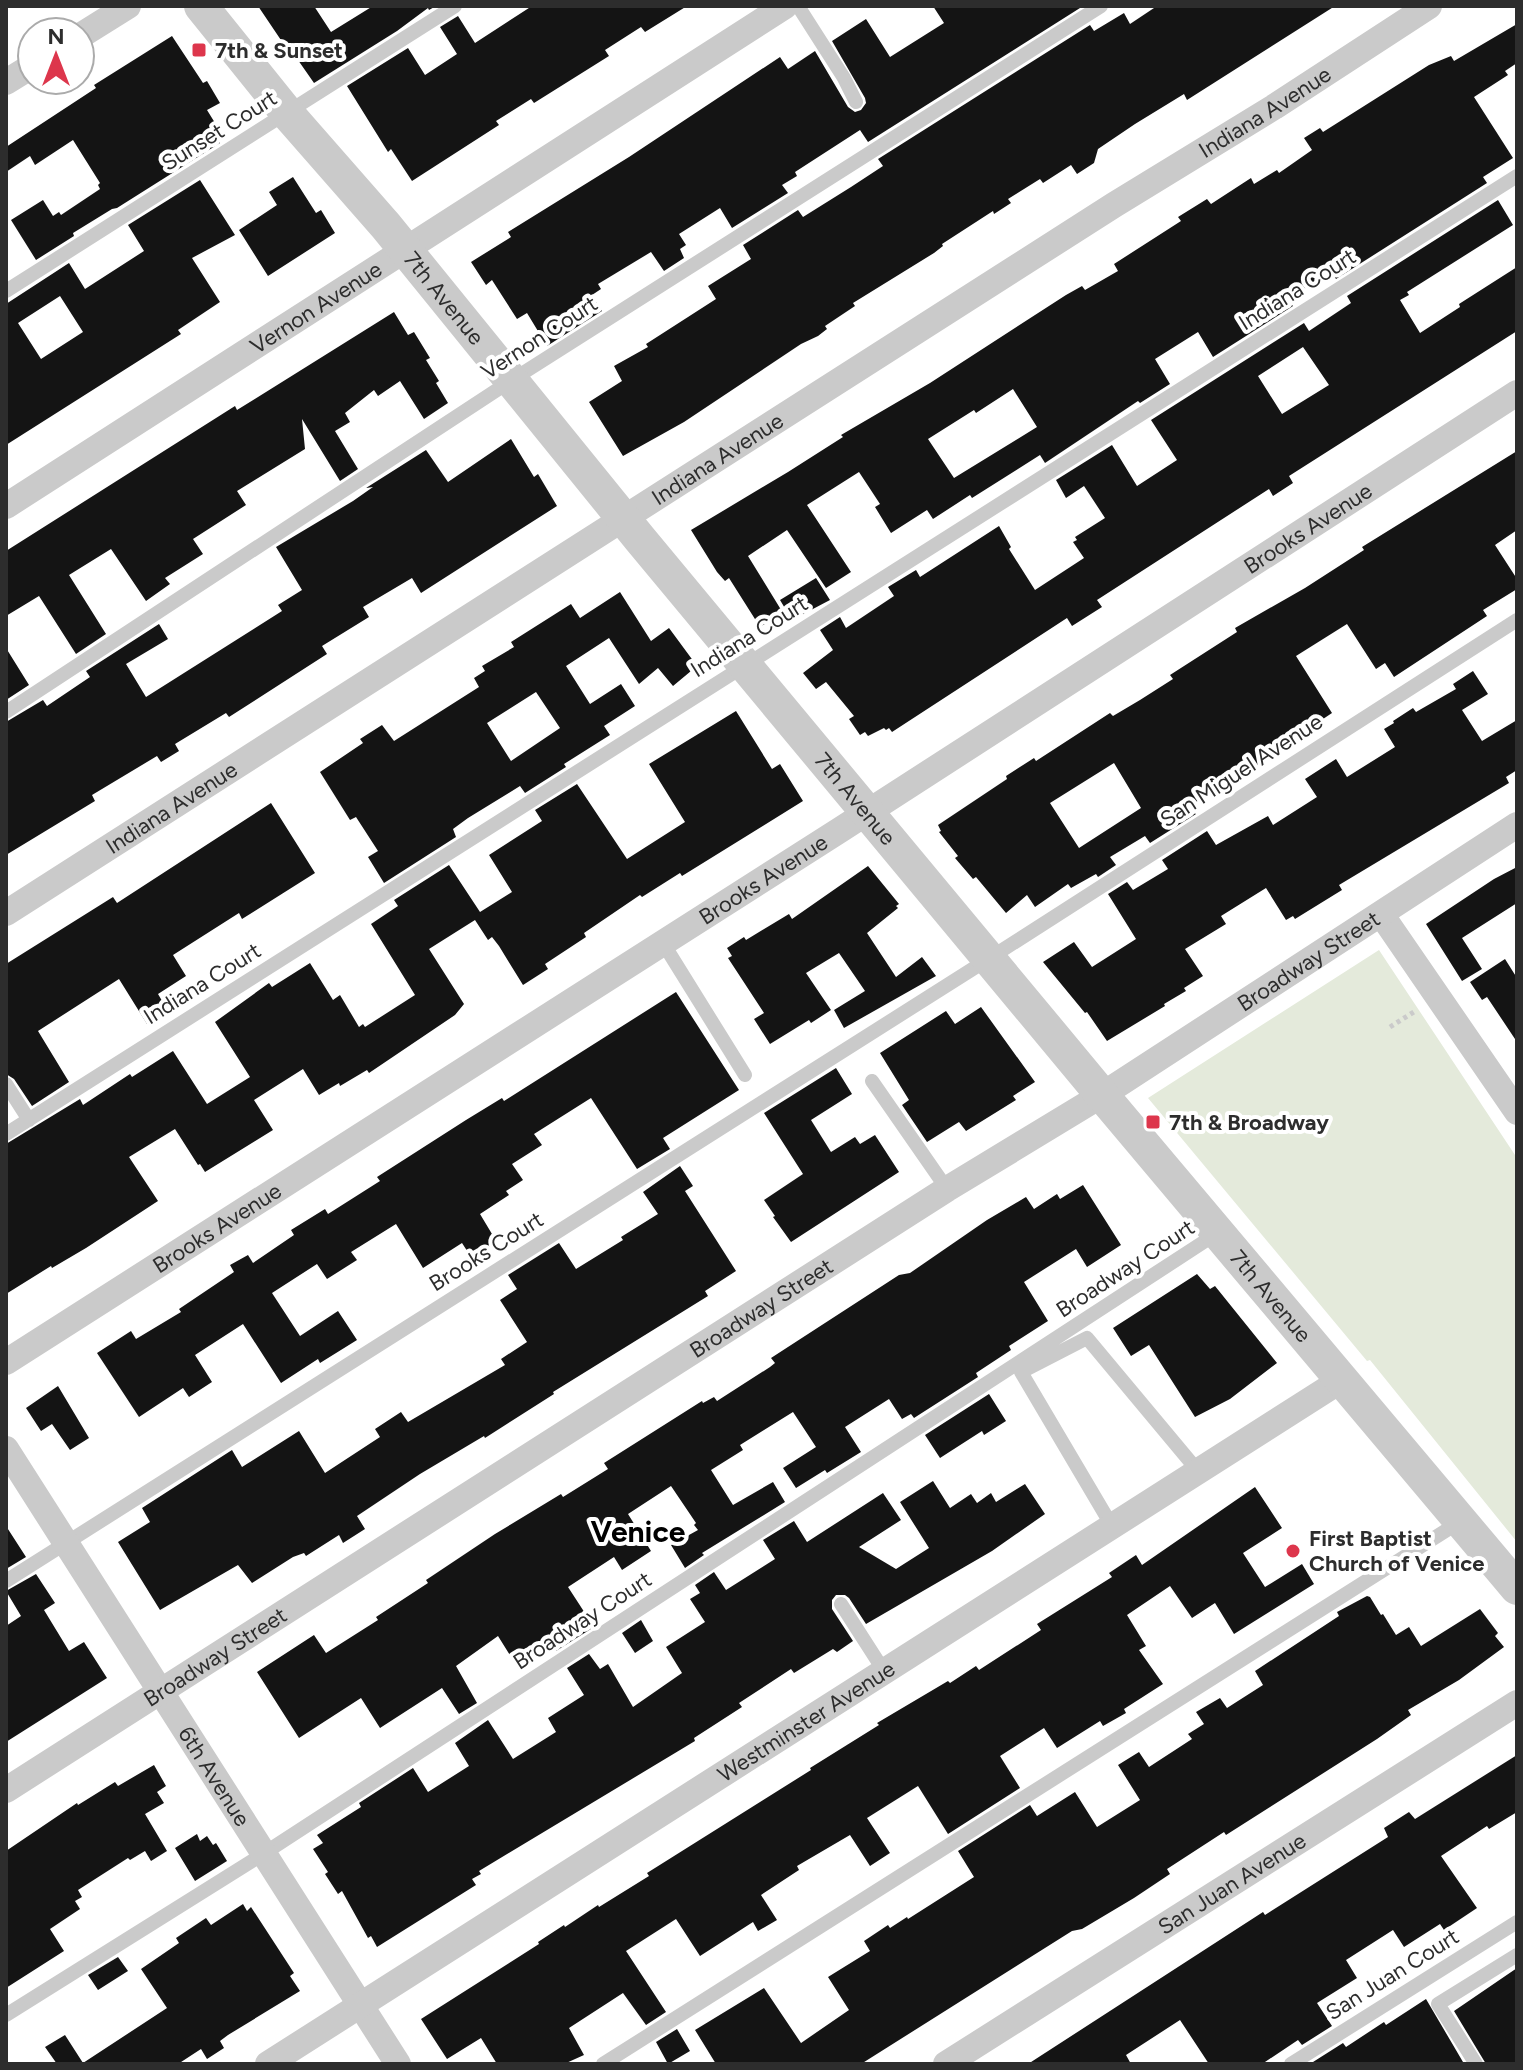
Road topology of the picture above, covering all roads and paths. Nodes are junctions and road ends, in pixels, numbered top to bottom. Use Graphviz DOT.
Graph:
graph roads {
  1 [pos="128,6"];
  2 [pos="201,6"];
  3 [pos="455,6"];
  4 [pos="785,6"];
  5 [pos="798,6"];
  6 [pos="1101,6"];
  7 [pos="1429,6"];
  8 [pos="96,26"];
  9 [pos="856,102"];
  10 [pos="287,113"];
  11 [pos="1517,176"];
  12 [pos="404,250"];
  13 [pos="6,291"];
  14 [pos="512,380"];
  15 [pos="1517,393"];
  16 [pos="6,506"];
  17 [pos="625,519"];
  18 [pos="1517,620"];
  19 [pos="746,664"];
  20 [pos="6,712"];
  21 [pos="868,812"];
  22 [pos="1517,825"];
  23 [pos="6,913"];
  24 [pos="1381,914"];
  25 [pos="663,943"];
  26 [pos="990,958"];
  27 [pos="1421,1007"];
  28 [pos="1390,1027"];
  29 [pos="745,1075"];
  30 [pos="872,1081"];
  31 [pos="6,1084"];
  32 [pos="1102,1095"];
  33 [pos="1517,1112"];
  34 [pos="29,1120"];
  35 [pos="6,1134"];
  36 [pos="947,1189"];
  37 [pos="1219,1232"];
  38 [pos="6,1362"];
  39 [pos="1343,1379"];
  40 [pos="6,1449"];
  41 [pos="1198,1471"];
  42 [pos="1461,1520"];
  43 [pos="1112,1526"];
  44 [pos="65,1543"];
  45 [pos="6,1581"];
  46 [pos="1517,1588"];
  47 [pos="841,1604"];
  48 [pos="884,1671"];
  49 [pos="160,1692"];
  50 [pos="1517,1703"];
  51 [pos="6,1790"];
  52 [pos="263,1854"];
  53 [pos="1517,1922"];
  54 [pos="1517,1955"];
  55 [pos="361,2005"];
  56 [pos="6,2015"];
  57 [pos="268,2064"];
  58 [pos="398,2064"];
  59 [pos="603,2064"];
  60 [pos="946,2064"];
  61 [pos="1291,2064"];
  62 [pos="1476,2064"];
  1 -- 8 [label="street"];
  2 -- 10 [label="street, 7th Avenue"];
  3 -- 10 [label="lane, Sunset Court"];
  4 -- 12 [label="street, Vernon Avenue"];
  5 -- 9 [label="lane"];
  6 -- 14 [label="lane, Vernon Court"];
  7 -- 17 [label="street, Indiana Avenue"];
  10 -- 12 [label="street, 7th Avenue"];
  10 -- 13 [label="lane, Sunset Court"];
  11 -- 19 [label="lane, Indiana Court"];
  12 -- 14 [label="street, 7th Avenue"];
  12 -- 16 [label="street, Vernon Avenue"];
  14 -- 17 [label="street, 7th Avenue"];
  14 -- 20 [label="lane, Vernon Court"];
  15 -- 21 [label="street, Brooks Avenue"];
  17 -- 19 [label="street, 7th Avenue"];
  17 -- 23 [label="street, Indiana Avenue"];
  18 -- 26 [label="lane, San Miguel Avenue"];
  19 -- 21 [label="street, 7th Avenue"];
  19 -- 34 [label="lane, Indiana Court"];
  21 -- 25 [label="street, Brooks Avenue"];
  21 -- 26 [label="street, 7th Avenue"];
  22 -- 24 [label="street, Broadway Street"];
  24 -- 32 [label="street, Broadway Street"];
  24 -- 33 [label="street"];
  25 -- 29 [label="lane"];
  25 -- 38 [label="street, Brooks Avenue"];
  26 -- 32 [label="street, 7th Avenue"];
  26 -- 44 [label="lane, Brooks Court"];
  27 -- 28 [label="path"];
  30 -- 36 [label="lane"];
  31 -- 34 [label="lane"];
  32 -- 36 [label="street, Broadway Street"];
  32 -- 37 [label="street, 7th Avenue"];
  34 -- 35 [label="lane, Indiana Court"];
  36 -- 49 [label="street, Broadway Street"];
  37 -- 39 [label="street, 7th Avenue"];
  37 -- 52 [label="lane, Broadway Court"];
  39 -- 41 [label="street, Westminster Avenue"];
  39 -- 42 [label="street, 7th Avenue"];
  40 -- 44 [label="street, 6th Avenue"];
  41 -- 43 [label="street, Westminster Avenue"];
  41 -- 43 [label="lane"];
  42 -- 46 [label="street, 7th Avenue"];
  42 -- 59 [label="lane"];
  43 -- 48 [label="street, Westminster Avenue"];
  44 -- 45 [label="lane, Brooks Court"];
  44 -- 49 [label="street, 6th Avenue"];
  47 -- 48 [label="lane"];
  48 -- 55 [label="street, Westminster Avenue"];
  49 -- 51 [label="street, Broadway Street"];
  49 -- 52 [label="street, 6th Avenue"];
  50 -- 60 [label="street, San Juan Avenue"];
  52 -- 55 [label="street, 6th Avenue"];
  52 -- 56 [label="lane, Broadway Court"];
  53 -- 61 [label="lane, San Juan Court"];
  54 -- 62 [label="lane"];
  55 -- 57 [label="street, Westminster Avenue"];
  55 -- 58 [label="street, 6th Avenue"];
}
